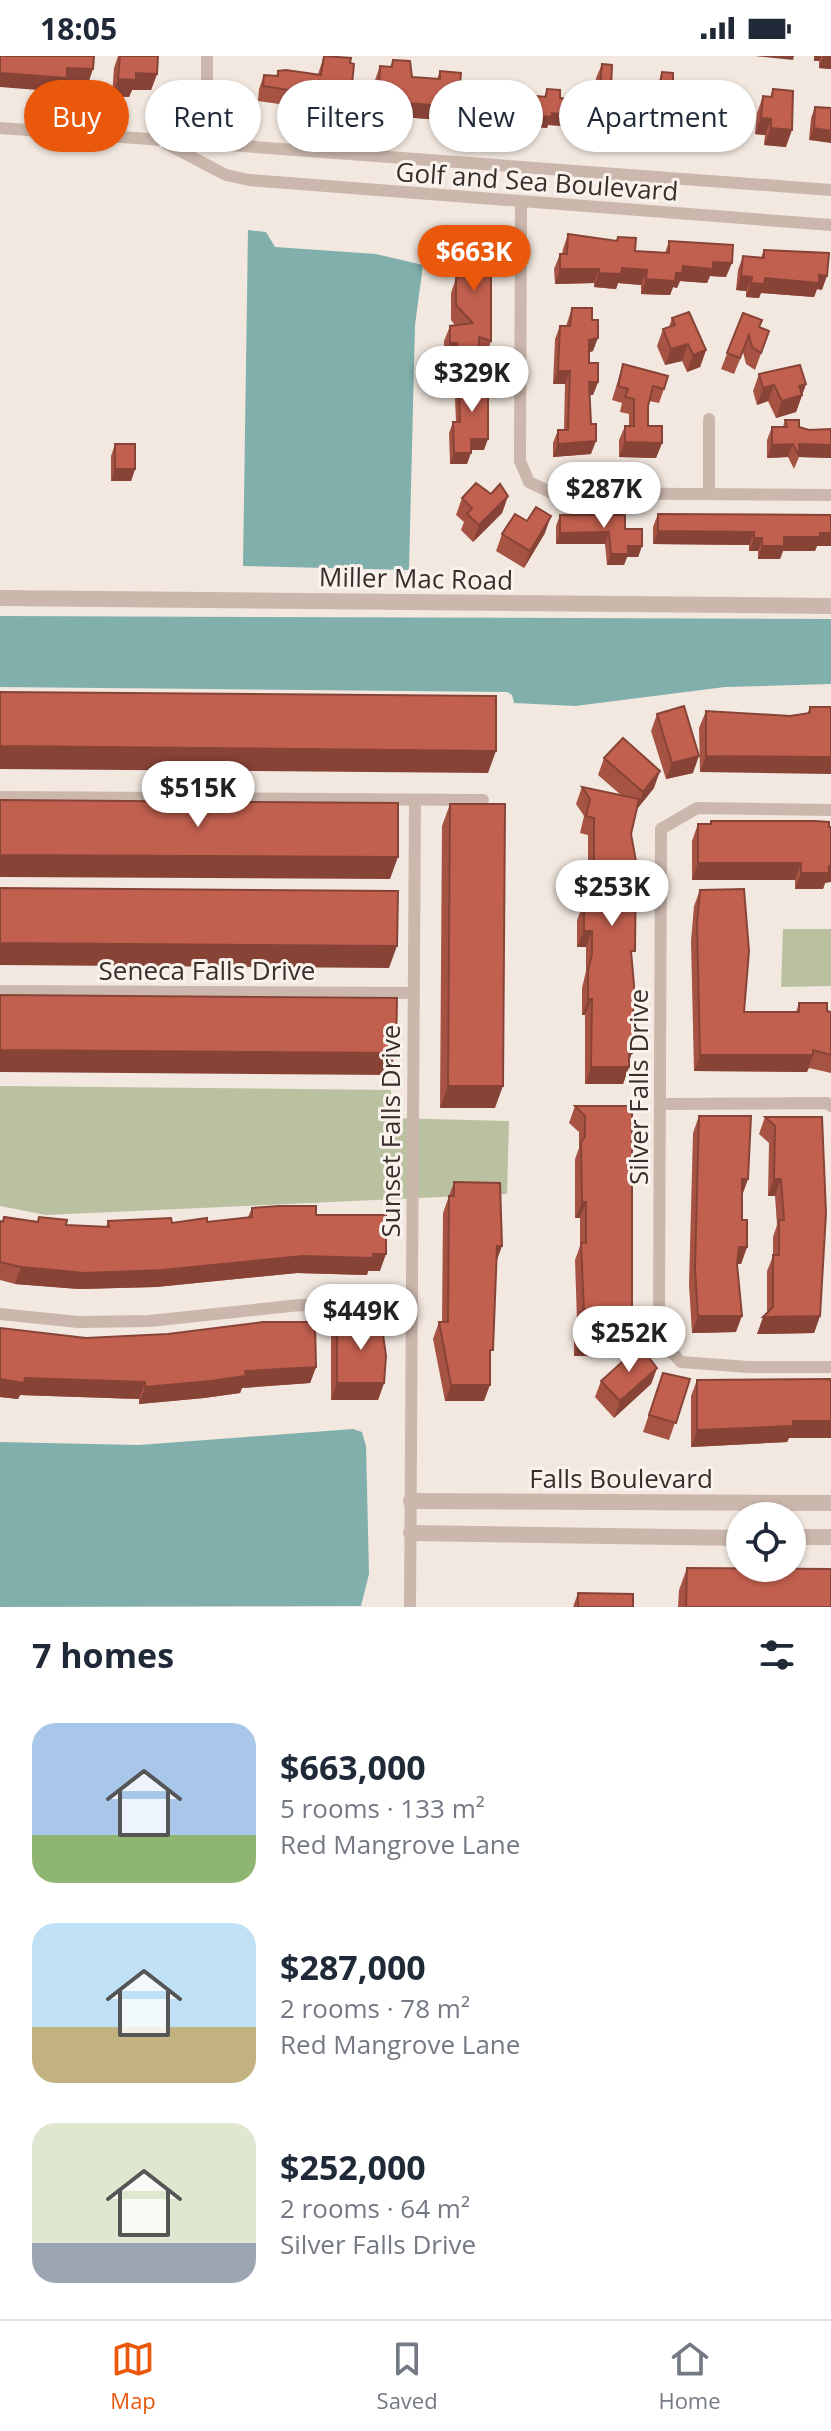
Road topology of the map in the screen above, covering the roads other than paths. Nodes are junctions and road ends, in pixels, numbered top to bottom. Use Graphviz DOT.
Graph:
graph roads {
  1 [pos="207,56"];
  2 [pos="207,80"];
  3 [pos="0,128"];
  4 [pos="145,138"];
  5 [pos="261,145"];
  6 [pos="185,152"];
  7 [pos="207,152"];
  8 [pos="207,161"];
  9 [pos="831,190"];
  10 [pos="521,202"];
  11 [pos="831,225"];
  12 [pos="709,419"];
  13 [pos="709,494"];
  14 [pos="831,495"];
  15 [pos="0,598"];
  16 [pos="831,606"];
  17 [pos="0,797"];
  18 [pos="415,800"];
  19 [pos="483,800"];
  20 [pos="831,810"];
  21 [pos="0,991"];
  22 [pos="413,993"];
  23 [pos="660,1104"];
  24 [pos="831,1106"];
  25 [pos="411,1306"];
  26 [pos="0,1314"];
  27 [pos="831,1367"];
  28 [pos="411,1501"];
  29 [pos="831,1503"];
  30 [pos="411,1533"];
  31 [pos="806,1537"];
  32 [pos="831,1537"];
  33 [pos="726,1538"];
  34 [pos="410,1607"];
  1 -- 2 [label="street"];
  3 -- 4 [label="street, Golf and Sea Boulevard"];
  5 -- 9 [label="street, Golf and Sea Boulevard"];
  6 -- 8 [label="street, Golf and Sea Boulevard"];
  7 -- 8 [label="street"];
  8 -- 10 [label="street, Golf and Sea Boulevard"];
  10 -- 11 [label="street, Golf and Sea Boulevard"];
  10 -- 13 [label="street"];
  12 -- 13 [label="street"];
  13 -- 14 [label="street"];
  15 -- 16 [label="street, Miller Mac Road"];
  17 -- 18 [label="street"];
  18 -- 19 [label="street"];
  18 -- 22 [label="street, Sunset Falls Drive"];
  20 -- 23 [label="street, Silver Falls Drive"];
  21 -- 22 [label="street, Seneca Falls Drive"];
  22 -- 25 [label="street, Sunset Falls Drive"];
  23 -- 24 [label="street"];
  23 -- 27 [label="street, Silver Falls Drive"];
  25 -- 26 [label="street"];
  25 -- 28 [label="street, Sunset Falls Drive"];
  28 -- 29 [label="street, Falls Boulevard"];
  28 -- 30 [label="street, Sunset Falls Drive"];
  30 -- 33 [label="street"];
  30 -- 34 [label="street, Sunset Falls Drive"];
  31 -- 32 [label="street"];
}
